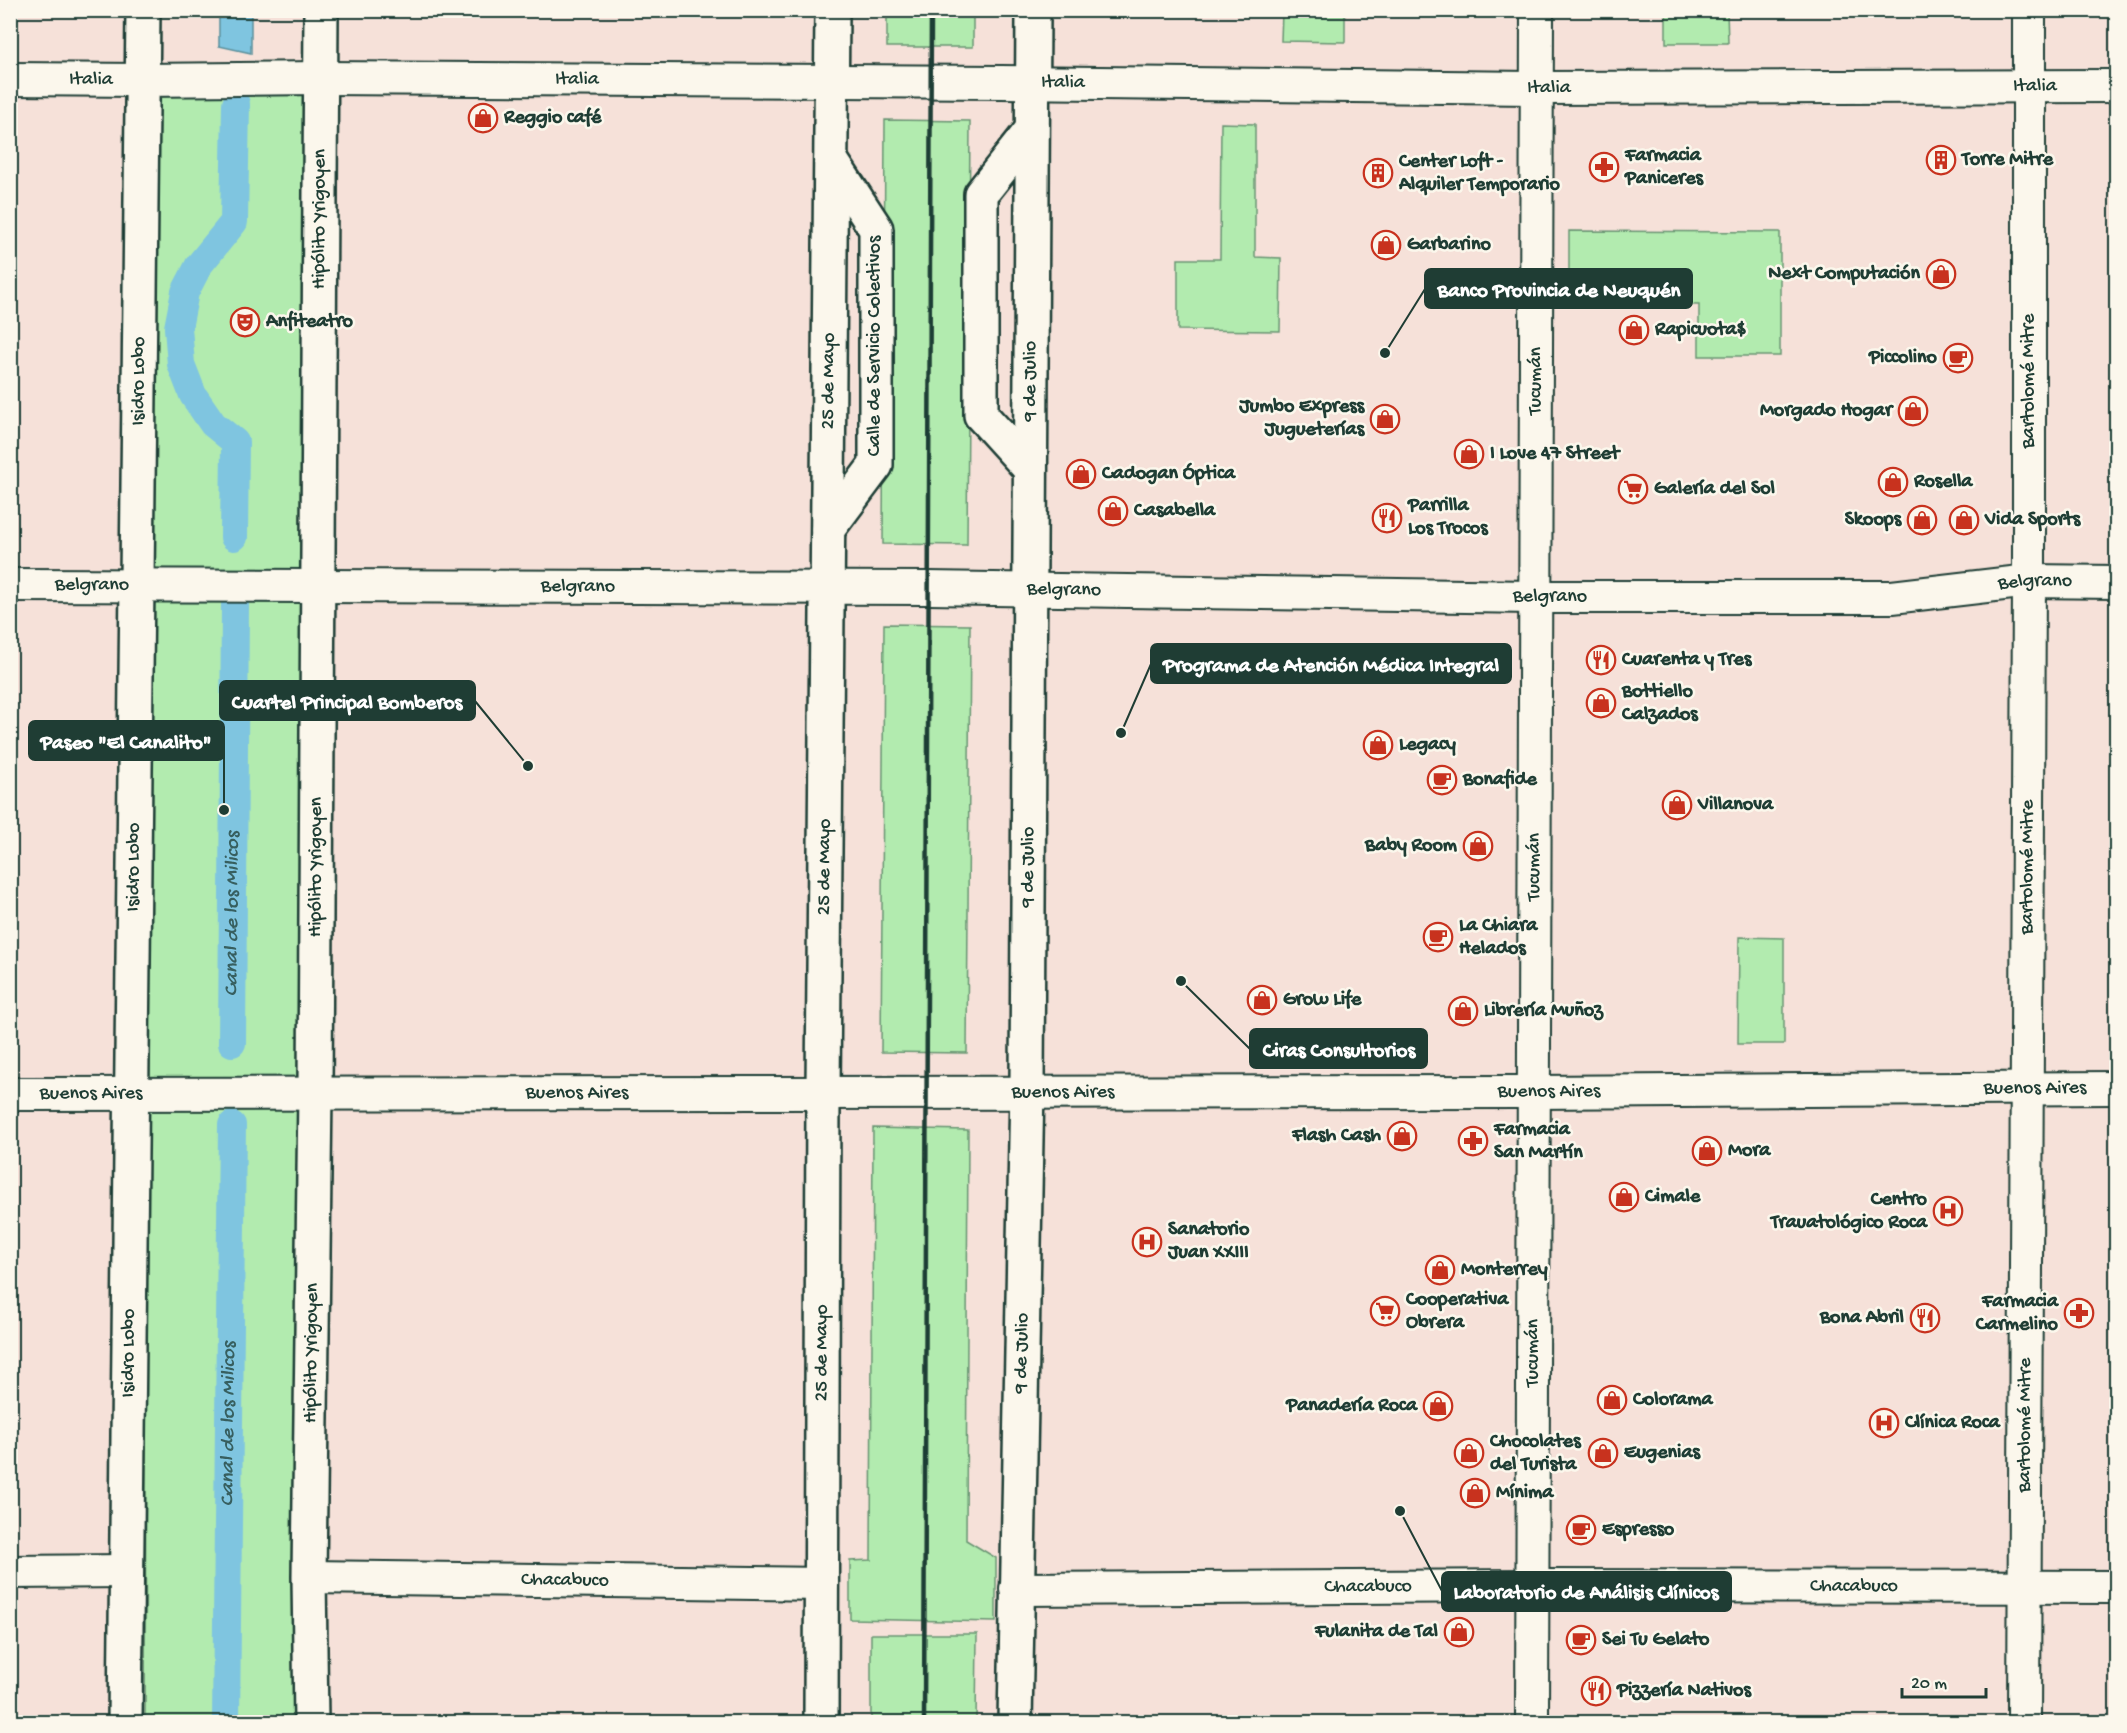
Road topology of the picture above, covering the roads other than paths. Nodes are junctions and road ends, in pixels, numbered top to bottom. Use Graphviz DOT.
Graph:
graph roads {
  1 [pos="143,10"];
  2 [pos="321,10"];
  3 [pos="1537,10"];
  4 [pos="2029,10"];
  5 [pos="832,12"];
  6 [pos="1031,12"];
  7 [pos="321,78"];
  8 [pos="10,79"];
  9 [pos="143,80"];
  10 [pos="831,81"];
  11 [pos="1031,82"];
  12 [pos="2029,85"];
  13 [pos="2116,86"];
  14 [pos="1537,88"];
  15 [pos="1030,132"];
  16 [pos="831,160"];
  17 [pos="1030,469"];
  18 [pos="828,529"];
  19 [pos="2029,581"];
  20 [pos="2116,582"];
  21 [pos="10,585"];
  22 [pos="137,586"];
  23 [pos="318,586"];
  24 [pos="828,588"];
  25 [pos="1031,590"];
  26 [pos="1535,597"];
  27 [pos="2026,1088"];
  28 [pos="2116,1088"];
  29 [pos="823,1091"];
  30 [pos="315,1092"];
  31 [pos="1027,1092"];
  32 [pos="1533,1092"];
  33 [pos="132,1093"];
  34 [pos="10,1094"];
  35 [pos="127,1571"];
  36 [pos="10,1572"];
  37 [pos="309,1577"];
  38 [pos="822,1584"];
  39 [pos="1532,1586"];
  40 [pos="2025,1586"];
  41 [pos="2116,1587"];
  42 [pos="1016,1589"];
  43 [pos="125,1722"];
  44 [pos="311,1722"];
  45 [pos="821,1722"];
  46 [pos="1015,1722"];
  47 [pos="1532,1722"];
  48 [pos="2024,1722"];
  1 -- 9 [label="street, Isidro Lobo"];
  2 -- 7 [label="street, Hipólito Yrigoyen"];
  3 -- 14 [label="street, Tucumán"];
  4 -- 12 [label="street, Bartolomé Mitre"];
  5 -- 10 [label="street, 25 de Mayo"];
  6 -- 11 [label="street, 9 de Julio"];
  7 -- 9 [label="street, Italia"];
  7 -- 10 [label="street, Italia"];
  7 -- 23 [label="street, Hipólito Yrigoyen"];
  8 -- 9 [label="street, Italia"];
  9 -- 22 [label="street, Isidro Lobo"];
  10 -- 11 [label="street, Italia"];
  10 -- 16 [label="street, 25 de Mayo"];
  11 -- 14 [label="street, Italia"];
  11 -- 15 [label="street, 9 de Julio"];
  12 -- 13 [label="street, Italia"];
  12 -- 14 [label="street, Italia"];
  12 -- 19 [label="street, Bartolomé Mitre"];
  14 -- 26 [label="street, Tucumán"];
  15 -- 17 [label="street, 9 de Julio"];
  15 -- 17 [label="street"];
  16 -- 18 [label="street, 25 de Mayo"];
  16 -- 18 [label="street, Calle de Servicio Colectivos"];
  17 -- 25 [label="street, 9 de Julio"];
  18 -- 24 [label="street, 25 de Mayo"];
  19 -- 20 [label="street, Belgrano"];
  19 -- 26 [label="street, Belgrano"];
  19 -- 27 [label="street, Bartolomé Mitre"];
  21 -- 22 [label="street, Belgrano"];
  22 -- 23 [label="street, Belgrano"];
  22 -- 33 [label="street, Isidro Lobo"];
  23 -- 24 [label="street, Belgrano"];
  23 -- 30 [label="street, Hipólito Yrigoyen"];
  24 -- 25 [label="street, Belgrano"];
  24 -- 29 [label="street, 25 de Mayo"];
  25 -- 26 [label="street, Belgrano"];
  25 -- 31 [label="street, 9 de Julio"];
  26 -- 32 [label="street, Tucumán"];
  27 -- 28 [label="street, Buenos Aires"];
  27 -- 32 [label="street, Buenos Aires"];
  27 -- 40 [label="street, Bartolomé Mitre"];
  29 -- 30 [label="street, Buenos Aires"];
  29 -- 31 [label="street, Buenos Aires"];
  29 -- 38 [label="street, 25 de Mayo"];
  30 -- 33 [label="street, Buenos Aires"];
  30 -- 37 [label="street, Hipólito Yrigoyen"];
  31 -- 32 [label="street, Buenos Aires"];
  31 -- 42 [label="street, 9 de Julio"];
  32 -- 39 [label="street, Tucumán"];
  33 -- 34 [label="street, Buenos Aires"];
  33 -- 35 [label="street, Isidro Lobo"];
  35 -- 36 [label="street"];
  35 -- 43 [label="street, Isidro Lobo"];
  37 -- 38 [label="street, Chacabuco"];
  37 -- 44 [label="street, Hipólito Yrigoyen"];
  38 -- 45 [label="street, 25 de Mayo"];
  39 -- 40 [label="street, Chacabuco"];
  39 -- 42 [label="street, Chacabuco"];
  39 -- 47 [label="street, Tucumán"];
  40 -- 41 [label="street, Chacabuco"];
  40 -- 48 [label="street, Bartolomé Mitre"];
  42 -- 46 [label="street, 9 de Julio"];
}
